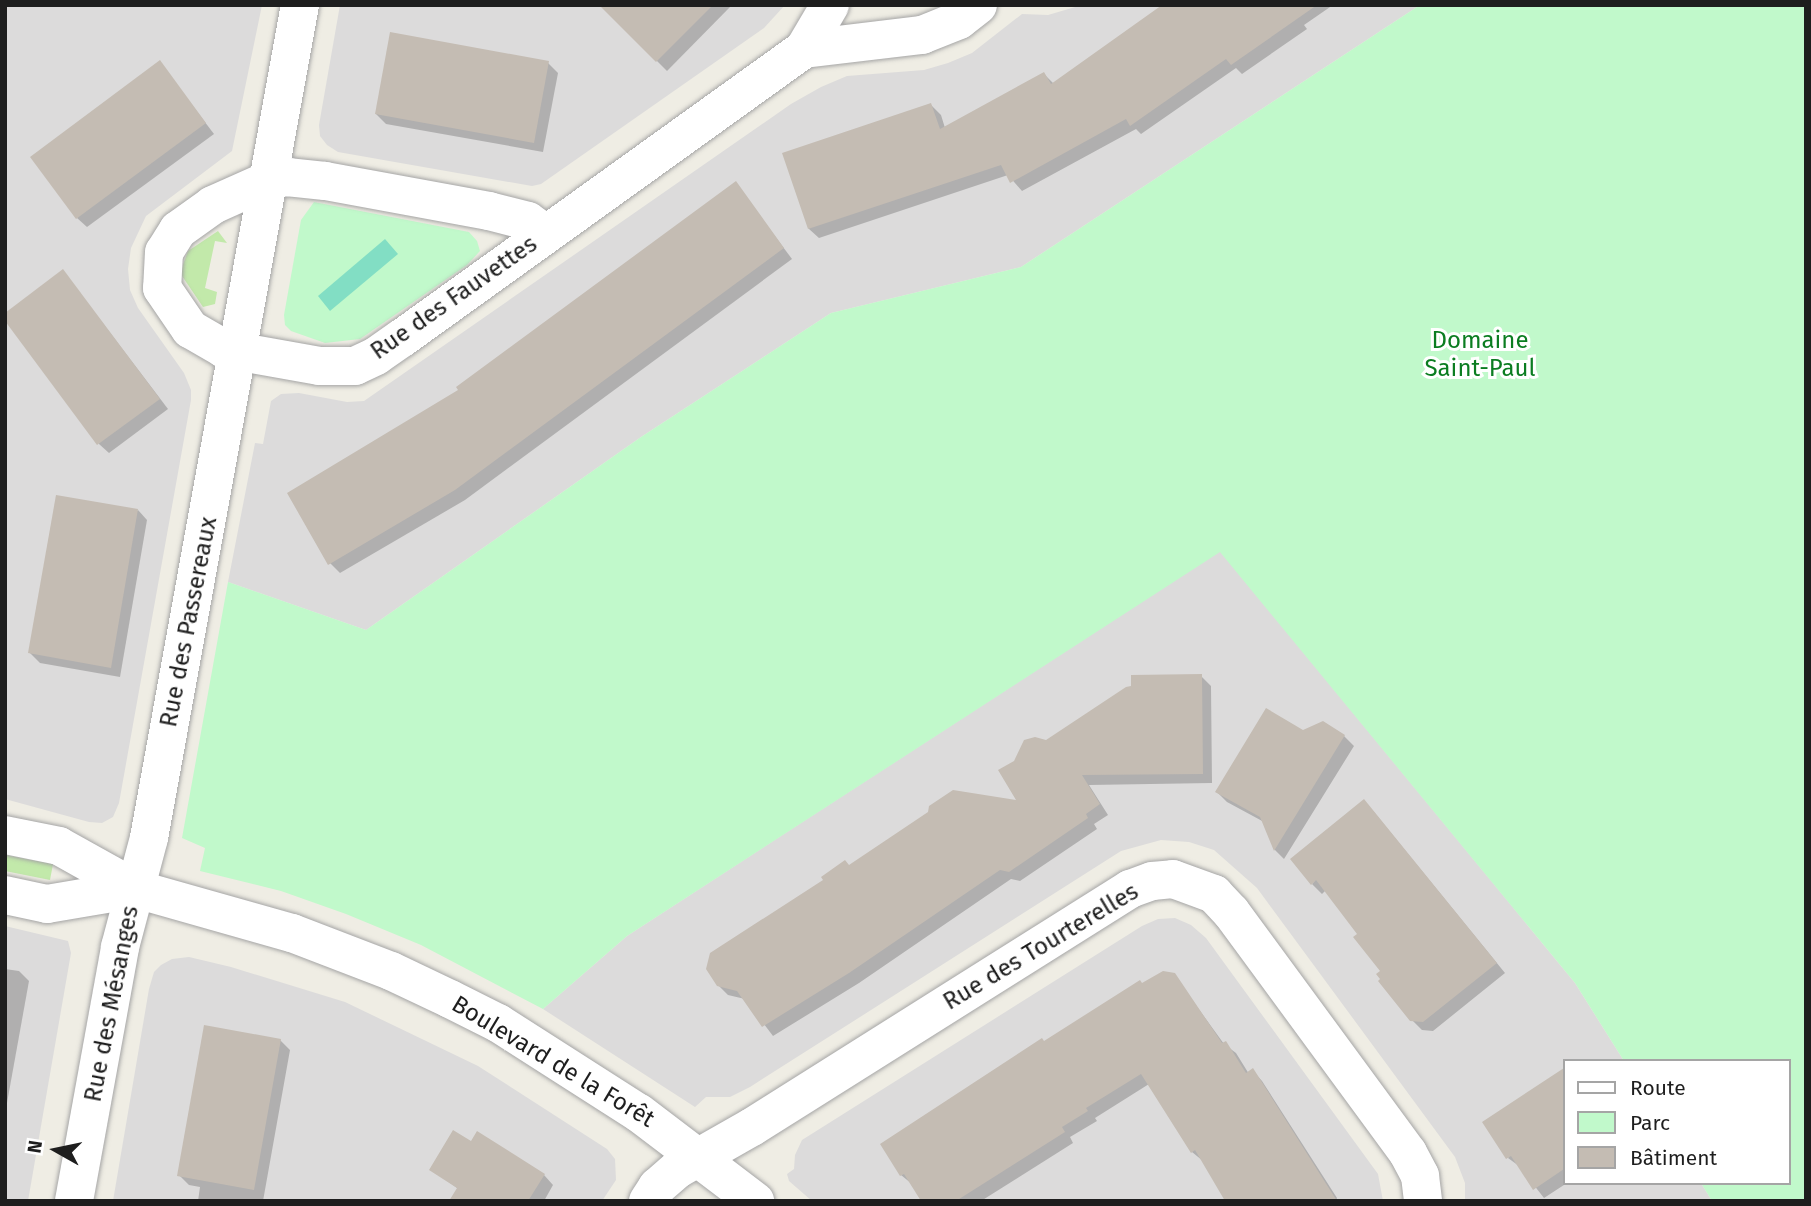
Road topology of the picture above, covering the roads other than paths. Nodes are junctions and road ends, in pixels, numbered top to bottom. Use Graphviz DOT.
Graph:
graph roads {
  1 [pos="300,5"];
  2 [pos="830,5"];
  3 [pos="978,5"];
  4 [pos="804,49"];
  5 [pos="271,179"];
  6 [pos="545,233"];
  7 [pos="239,353"];
  8 [pos="5,835"];
  9 [pos="136,889"];
  10 [pos="5,895"];
  11 [pos="700,1157"];
  12 [pos="74,1201"];
  13 [pos="648,1201"];
  14 [pos="755,1201"];
  15 [pos="1423,1201"];
  1 -- 5 [label="street, Rue des Passereaux"];
  2 -- 4 [label="street, Rue des Fauvettes"];
  3 -- 4 [label="street, Rue des Fauvettes"];
  4 -- 6 [label="street, Rue des Fauvettes"];
  5 -- 6 [label="street, Rue des Fauvettes"];
  5 -- 7 [label="street, Rue des Passereaux"];
  5 -- 7 [label="street"];
  6 -- 7 [label="street, Rue des Fauvettes"];
  7 -- 9 [label="street, Rue des Passereaux"];
  8 -- 9 [label="street, Boulevard de la Forêt"];
  9 -- 10 [label="street, Boulevard de la Forêt"];
  9 -- 11 [label="street, Boulevard de la Forêt"];
  9 -- 12 [label="street, Rue des Mésanges"];
  11 -- 13 [label="street, Rue des Tourterelles"];
  11 -- 14 [label="street, Boulevard de la Forêt"];
  11 -- 15 [label="street, Rue des Tourterelles"];
}
